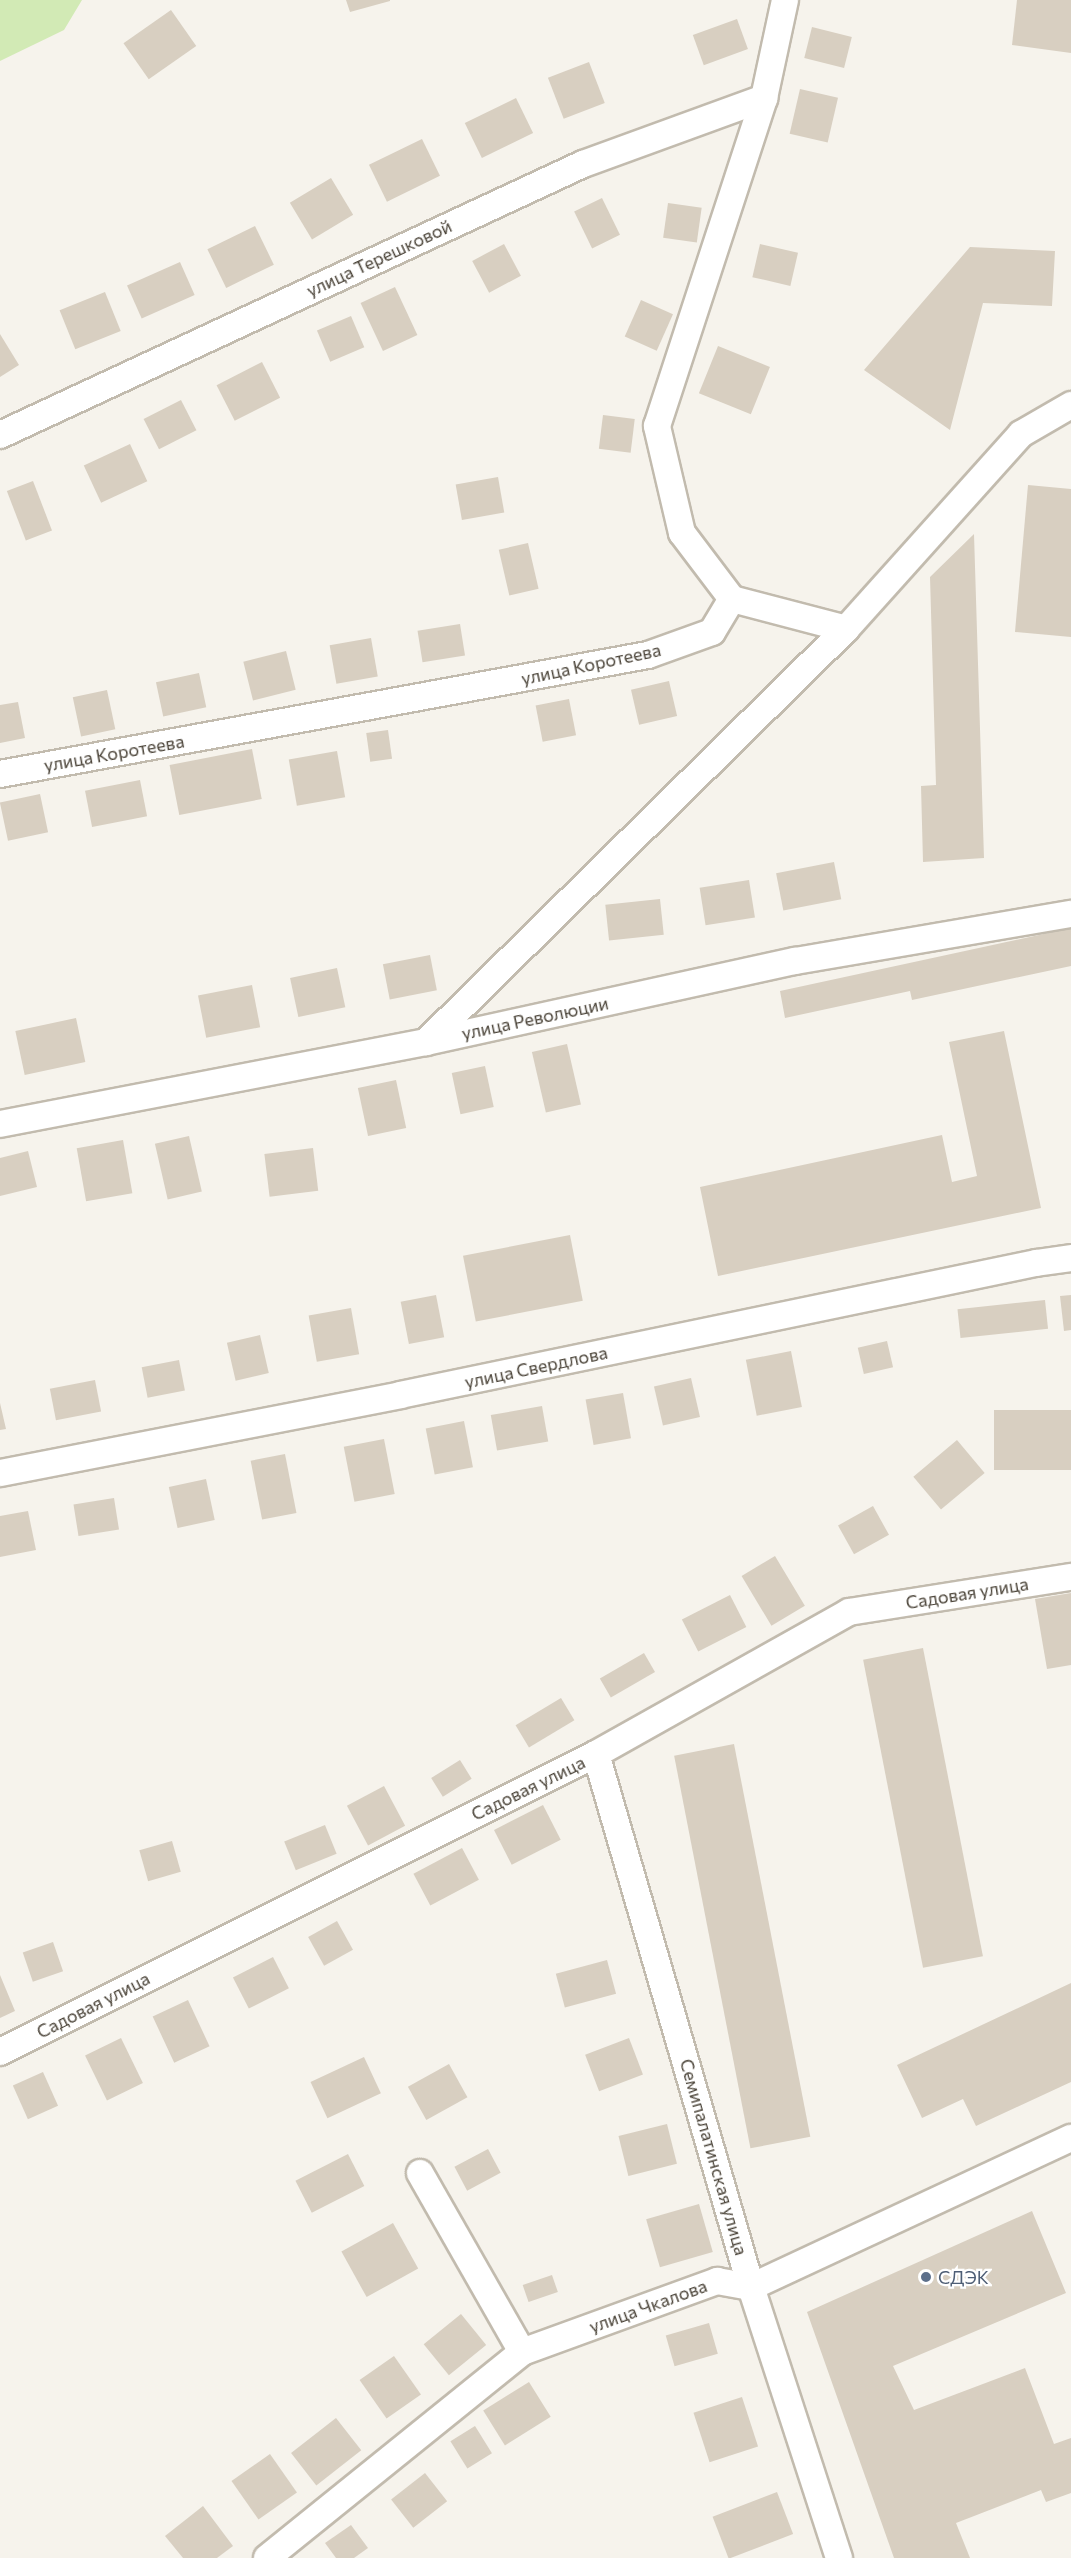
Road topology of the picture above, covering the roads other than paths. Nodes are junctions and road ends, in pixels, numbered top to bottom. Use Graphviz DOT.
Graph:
graph roads {
  1 [pos="785,0"];
  2 [pos="764,98"];
  3 [pos="1071,405"];
  4 [pos="0,435"];
  5 [pos="732,599"];
  6 [pos="846,628"];
  7 [pos="0,774"];
  8 [pos="1071,914"];
  9 [pos="426,1042"];
  10 [pos="0,1124"];
  11 [pos="1071,1258"];
  12 [pos="0,1473"];
  13 [pos="1071,1577"];
  14 [pos="596,1754"];
  15 [pos="0,2052"];
  16 [pos="1071,2138"];
  17 [pos="420,2173"];
  18 [pos="752,2287"];
  19 [pos="522,2352"];
  20 [pos="267,2558"];
  21 [pos="839,2558"];
  1 -- 2 [label="street"];
  2 -- 4 [label="street, улица Терешковой"];
  2 -- 5 [label="street"];
  3 -- 6 [label="street"];
  5 -- 6 [label="street"];
  5 -- 7 [label="street, улица Коротеева"];
  6 -- 9 [label="street"];
  8 -- 9 [label="street, улица Революции"];
  9 -- 10 [label="street, улица Революции"];
  11 -- 12 [label="street, улица Свердлова"];
  13 -- 14 [label="street, Садовая улица"];
  14 -- 15 [label="street, Садовая улица"];
  14 -- 18 [label="street, Семипалатинская улица"];
  16 -- 18 [label="street"];
  17 -- 19 [label="street"];
  18 -- 19 [label="street, улица Чкалова"];
  18 -- 21 [label="street, Семипалатинская улица"];
  19 -- 20 [label="street, улица Чкалова"];
}
